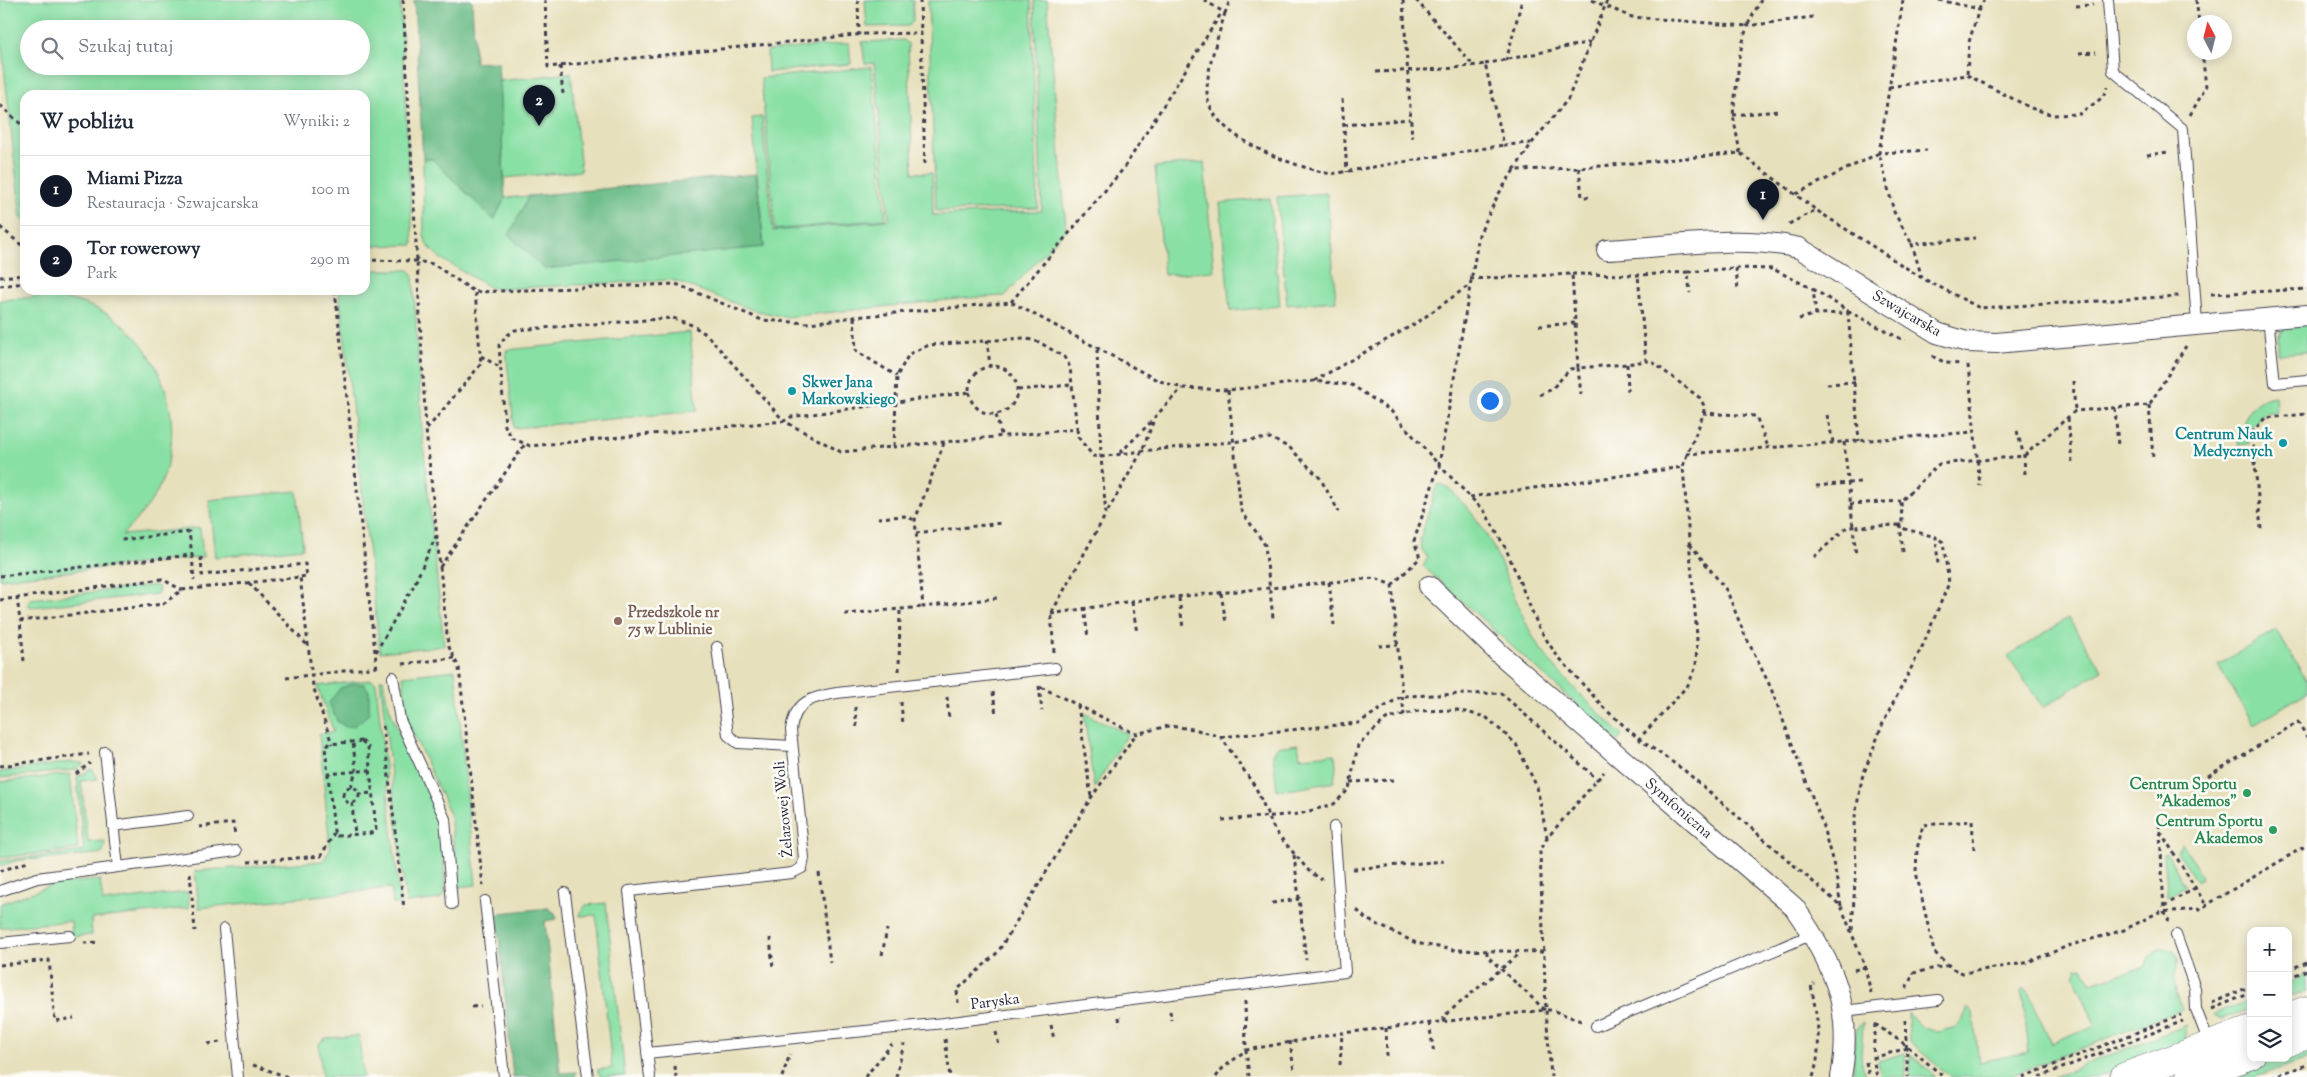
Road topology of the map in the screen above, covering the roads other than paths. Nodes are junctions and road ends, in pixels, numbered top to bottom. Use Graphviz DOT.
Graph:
graph roads {
  1 [pos="2108,0"];
  2 [pos="1608,250"];
  3 [pos="2307,315"];
  4 [pos="2268,318"];
  5 [pos="2197,323"];
  6 [pos="2307,380"];
  7 [pos="1429,586"];
  8 [pos="717,647"];
  9 [pos="1055,668"];
  10 [pos="393,677"];
  11 [pos="792,746"];
  12 [pos="105,752"];
  13 [pos="188,816"];
  14 [pos="113,826"];
  15 [pos="1334,827"];
  16 [pos="236,851"];
  17 [pos="118,867"];
  18 [pos="0,891"];
  19 [pos="564,893"];
  20 [pos="484,901"];
  21 [pos="452,904"];
  22 [pos="224,929"];
  23 [pos="1813,934"];
  24 [pos="2176,935"];
  25 [pos="70,936"];
  26 [pos="0,943"];
  27 [pos="1938,1000"];
  28 [pos="2307,1010"];
  29 [pos="1843,1011"];
  30 [pos="2292,1016"];
  31 [pos="1596,1026"];
  32 [pos="2247,1031"];
  33 [pos="2307,1035"];
  34 [pos="2292,1041"];
  35 [pos="2209,1044"];
  36 [pos="647,1053"];
  37 [pos="2247,1056"];
  38 [pos="238,1077"];
  39 [pos="504,1077"];
  40 [pos="588,1077"];
  41 [pos="650,1077"];
  42 [pos="1841,1077"];
  43 [pos="2124,1077"];
  44 [pos="2190,1077"];
  1 -- 5 [label="lane"];
  2 -- 5 [label="street, Szwajcarska"];
  3 -- 4 [label="street, Szwajcarska"];
  4 -- 5 [label="street, Szwajcarska"];
  4 -- 6 [label="lane"];
  7 -- 23 [label="street, Symfoniczna"];
  8 -- 11 [label="lane"];
  9 -- 11 [label="lane, Żelazowej Woli"];
  10 -- 21 [label="lane"];
  11 -- 36 [label="lane, Żelazowej Woli"];
  12 -- 14 [label="lane"];
  13 -- 14 [label="lane"];
  14 -- 17 [label="lane"];
  15 -- 36 [label="lane, Paryska"];
  16 -- 17 [label="lane"];
  17 -- 18 [label="lane"];
  19 -- 40 [label="lane"];
  20 -- 39 [label="lane"];
  22 -- 38 [label="lane"];
  23 -- 29 [label="street, Symfoniczna"];
  23 -- 31 [label="lane"];
  24 -- 35 [label="lane"];
  25 -- 26 [label="lane"];
  27 -- 29 [label="lane"];
  28 -- 30 [label="street"];
  29 -- 42 [label="street, Symfoniczna"];
  32 -- 35 [label="street"];
  33 -- 34 [label="street"];
  35 -- 43 [label="street"];
  36 -- 41 [label="lane, Żelazowej Woli"];
  37 -- 44 [label="street"];
}
